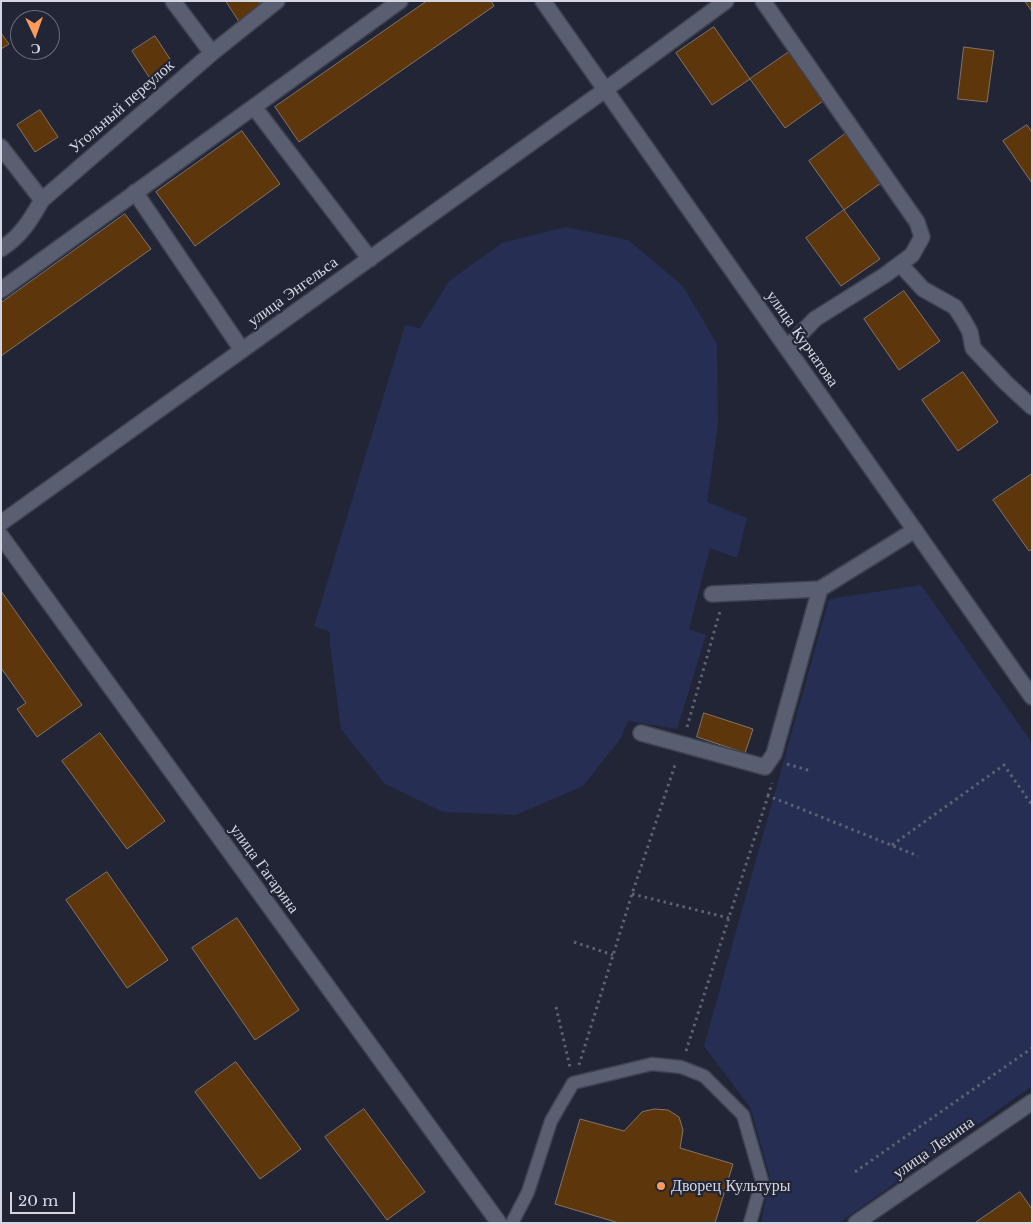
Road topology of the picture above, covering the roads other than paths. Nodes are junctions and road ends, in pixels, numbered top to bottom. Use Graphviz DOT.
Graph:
graph roads {
  1 [pos="174,1"];
  2 [pos="277,1"];
  3 [pos="400,1"];
  4 [pos="543,1"];
  5 [pos="726,1"];
  6 [pos="763,1"];
  7 [pos="212,52"];
  8 [pos="605,90"];
  9 [pos="254,107"];
  10 [pos="1,147"];
  11 [pos="136,192"];
  12 [pos="42,200"];
  13 [pos="1,249"];
  14 [pos="370,259"];
  15 [pos="900,264"];
  16 [pos="1,290"];
  17 [pos="787,348"];
  18 [pos="242,350"];
  19 [pos="1032,407"];
  20 [pos="1,523"];
  21 [pos="915,530"];
  22 [pos="1,536"];
  23 [pos="820,589"];
  24 [pos="719,594"];
  25 [pos="1031,693"];
  26 [pos="641,733"];
  27 [pos="1032,1102"];
  28 [pos="498,1223"];
  29 [pos="512,1223"];
  30 [pos="750,1223"];
  31 [pos="856,1223"];
  1 -- 7 [label="street"];
  2 -- 7 [label="street, Угольный переулок"];
  3 -- 9 [label="street"];
  4 -- 8 [label="street, улица Курчатова"];
  5 -- 8 [label="street, улица Энгельса"];
  6 -- 15 [label="street"];
  7 -- 12 [label="street, Угольный переулок"];
  8 -- 14 [label="street, улица Энгельса"];
  8 -- 17 [label="street, улица Курчатова"];
  9 -- 11 [label="street"];
  9 -- 14 [label="street"];
  10 -- 12 [label="street"];
  11 -- 16 [label="street"];
  11 -- 18 [label="street"];
  12 -- 13 [label="street, Угольный переулок"];
  14 -- 18 [label="street, улица Энгельса"];
  15 -- 17 [label="street"];
  15 -- 19 [label="street"];
  17 -- 21 [label="street, улица Курчатова"];
  18 -- 20 [label="street, улица Энгельса"];
  21 -- 23 [label="street"];
  21 -- 25 [label="street, улица Курчатова"];
  22 -- 28 [label="street, улица Гагарина"];
  23 -- 24 [label="street"];
  23 -- 26 [label="street"];
  27 -- 31 [label="street, улица Ленина"];
  29 -- 30 [label="lane"];
}
